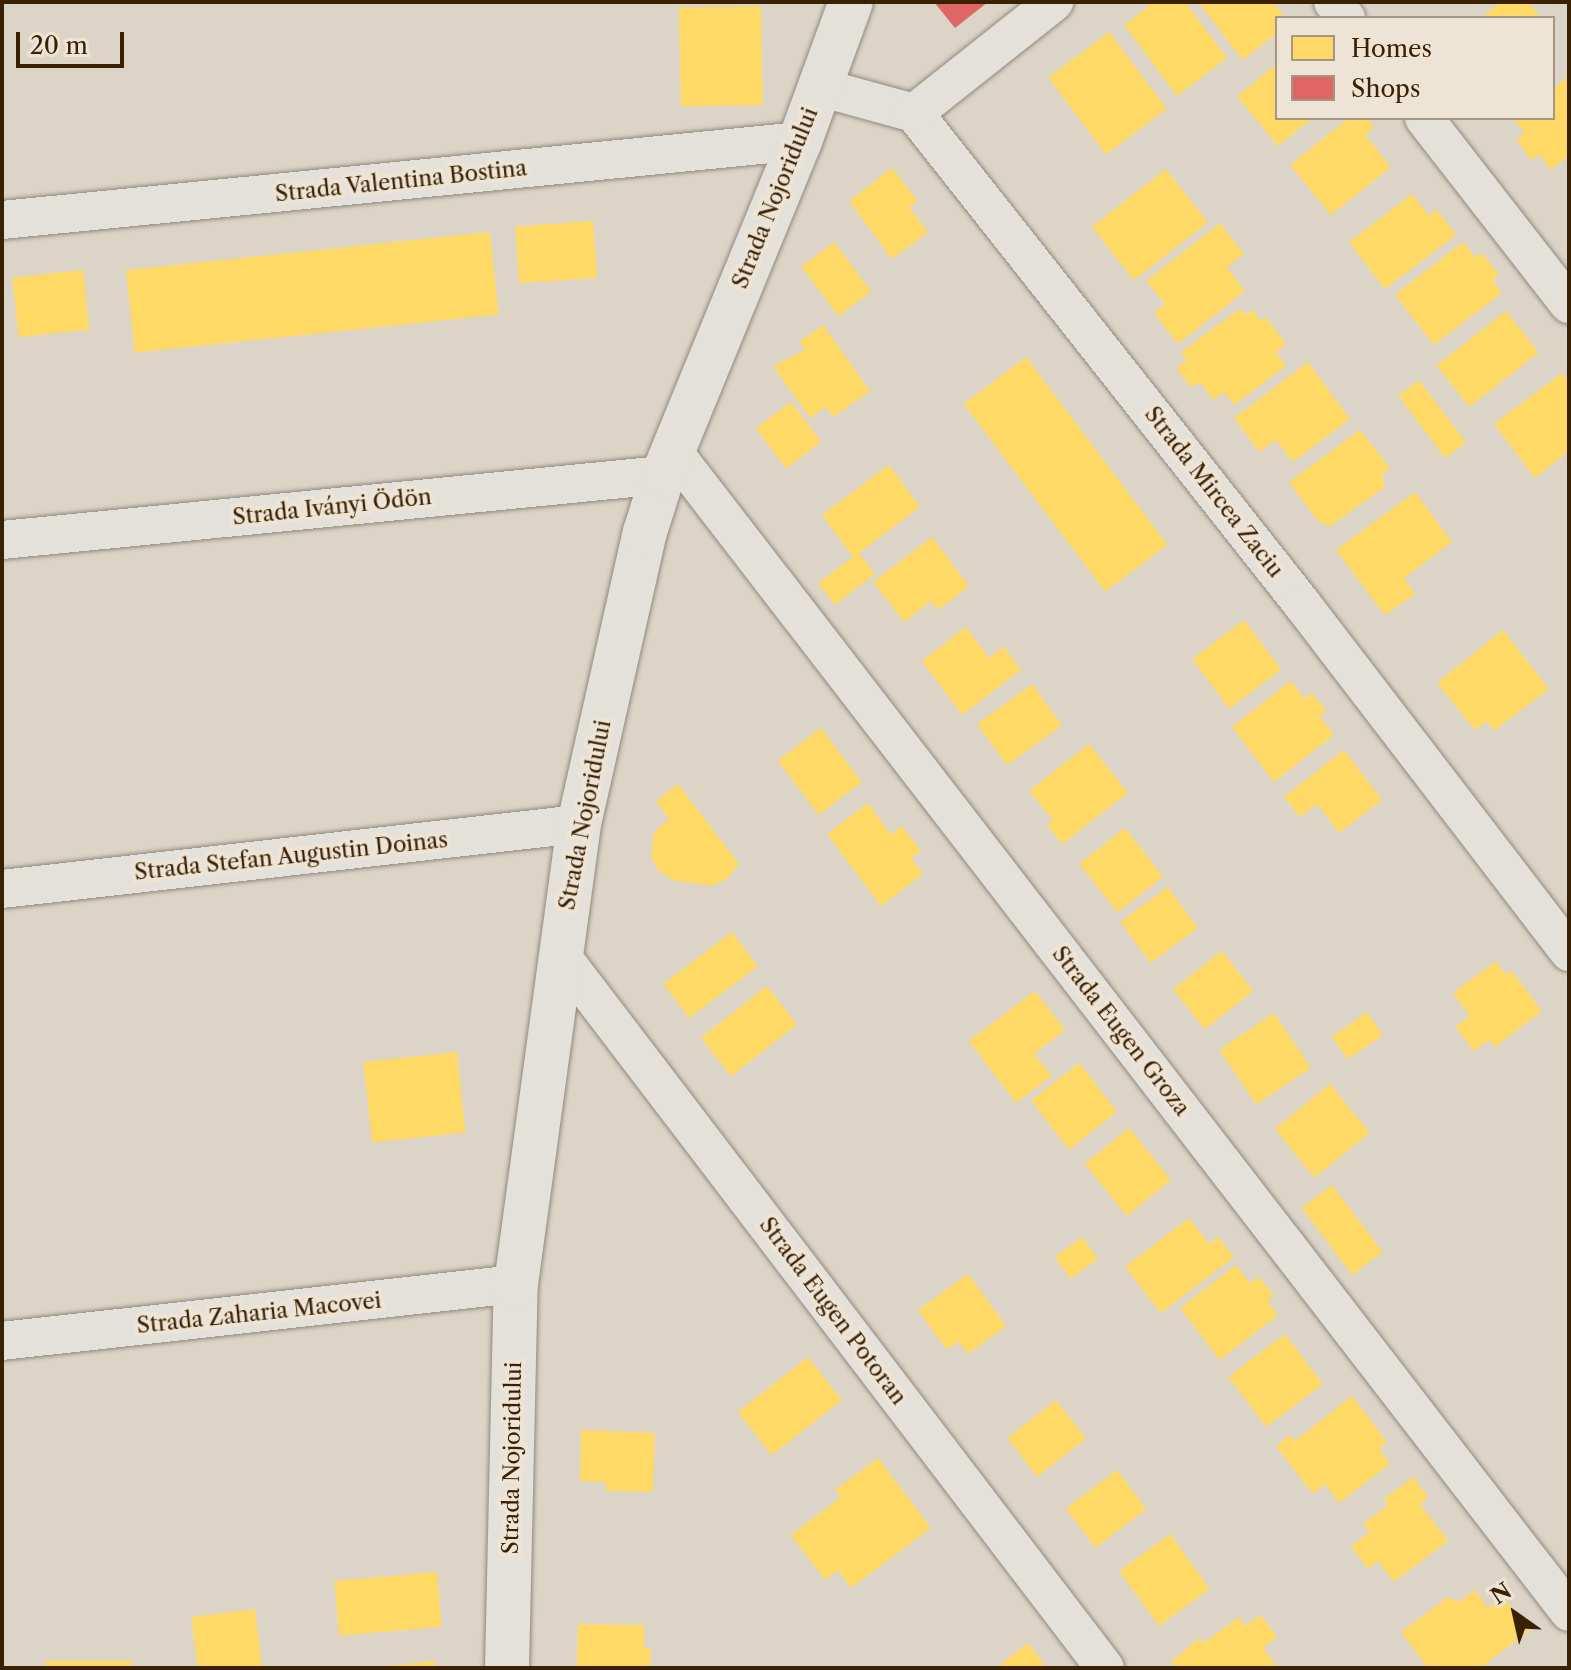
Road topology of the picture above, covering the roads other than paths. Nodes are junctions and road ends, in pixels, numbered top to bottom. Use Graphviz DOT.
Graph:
graph roads {
  1 [pos="851,2"];
  2 [pos="1054,2"];
  3 [pos="819,87"];
  4 [pos="914,113"];
  5 [pos="1426,120"];
  6 [pos="800,141"];
  7 [pos="2,220"];
  8 [pos="1569,304"];
  9 [pos="667,462"];
  10 [pos="2,540"];
  11 [pos="579,824"];
  12 [pos="2,889"];
  13 [pos="1569,952"];
  14 [pos="560,954"];
  15 [pos="516,1284"];
  16 [pos="2,1341"];
  17 [pos="1569,1612"];
  18 [pos="507,1668"];
  19 [pos="1105,1668"];
  1 -- 3 [label="main road, Strada Nojoridului"];
  2 -- 4 [label="street"];
  3 -- 4 [label="street"];
  3 -- 6 [label="main road, Strada Nojoridului"];
  4 -- 13 [label="street, Strada Mircea Zaciu"];
  5 -- 8 [label="street"];
  6 -- 7 [label="street, Strada Valentina Bostina"];
  6 -- 9 [label="main road, Strada Nojoridului"];
  9 -- 10 [label="street, Strada Iványi Ödön"];
  9 -- 11 [label="main road, Strada Nojoridului"];
  9 -- 17 [label="street, Strada Eugen Groza"];
  11 -- 12 [label="street, Strada Stefan Augustin Doinas"];
  11 -- 14 [label="main road, Strada Nojoridului"];
  14 -- 15 [label="main road, Strada Nojoridului"];
  14 -- 19 [label="street, Strada Eugen Potoran"];
  15 -- 16 [label="street, Strada Zaharia Macovei"];
  15 -- 18 [label="main road, Strada Nojoridului"];
}
